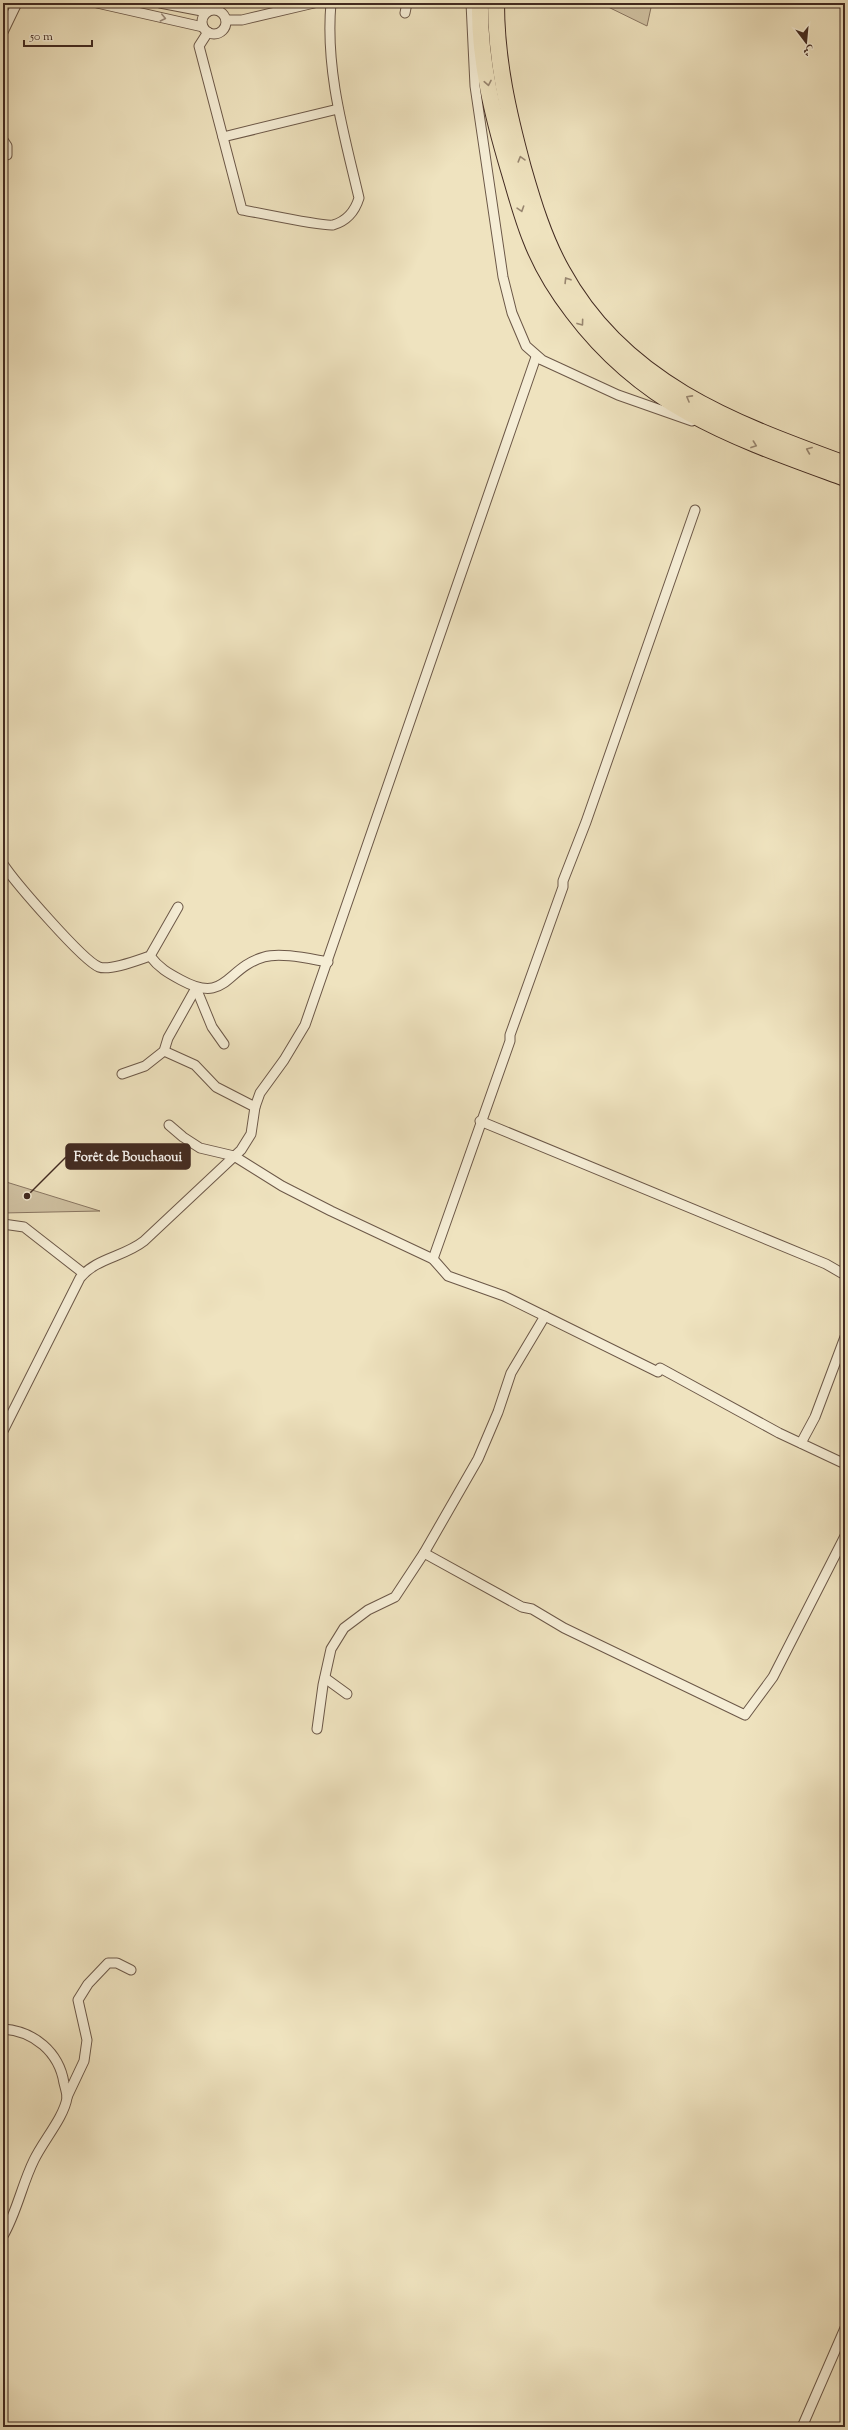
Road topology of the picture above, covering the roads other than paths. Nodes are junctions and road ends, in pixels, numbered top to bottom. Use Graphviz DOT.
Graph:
graph roads {
  1 [pos="17,3"];
  2 [pos="97,3"];
  3 [pos="160,3"];
  4 [pos="314,3"];
  5 [pos="331,3"];
  6 [pos="407,3"];
  7 [pos="471,3"];
  8 [pos="480,3"];
  9 [pos="496,3"];
  10 [pos="221,7"];
  11 [pos="207,12"];
  12 [pos="405,13"];
  13 [pos="226,20"];
  14 [pos="206,29"];
  15 [pos="3,32"];
  16 [pos="338,109"];
  17 [pos="223,137"];
  18 [pos="3,140"];
  19 [pos="3,156"];
  20 [pos="536,357"];
  21 [pos="725,432"];
  22 [pos="845,464"];
  23 [pos="845,478"];
  24 [pos="695,510"];
  25 [pos="3,864"];
  26 [pos="178,907"];
  27 [pos="150,956"];
  28 [pos="328,962"];
  29 [pos="196,988"];
  30 [pos="224,1044"];
  31 [pos="164,1051"];
  32 [pos="122,1074"];
  33 [pos="255,1106"];
  34 [pos="480,1122"];
  35 [pos="169,1125"];
  36 [pos="234,1156"];
  37 [pos="3,1224"];
  38 [pos="433,1259"];
  39 [pos="83,1274"];
  40 [pos="845,1275"];
  41 [pos="545,1316"];
  42 [pos="845,1337"];
  43 [pos="3,1431"];
  44 [pos="801,1443"];
  45 [pos="845,1464"];
  46 [pos="845,1536"];
  47 [pos="424,1553"];
  48 [pos="325,1678"];
  49 [pos="347,1694"];
  50 [pos="317,1729"];
  51 [pos="131,1970"];
  52 [pos="3,2029"];
  53 [pos="67,2097"];
  54 [pos="3,2236"];
  55 [pos="845,2328"];
  56 [pos="802,2427"];
  1 -- 15 [label="street"];
  2 -- 14 [label="street, one-way"];
  3 -- 11 [label="street"];
  4 -- 13 [label="street"];
  5 -- 16 [label="street"];
  6 -- 12 [label="street"];
  7 -- 20 [label="street"];
  8 -- 21 [label="highway, one-way"];
  22 -- 9 [label="highway, one-way"];
  10 -- 11 [label="street"];
  10 -- 13 [label="street"];
  11 -- 14 [label="street"];
  13 -- 14 [label="street"];
  14 -- 17 [label="street"];
  16 -- 17 [label="street"];
  16 -- 17 [label="street"];
  18 -- 19 [label="street"];
  20 -- 21 [label="street"];
  20 -- 28 [label="street"];
  21 -- 23 [label="highway, one-way"];
  24 -- 34 [label="street"];
  25 -- 27 [label="street"];
  26 -- 27 [label="street"];
  27 -- 29 [label="street"];
  28 -- 29 [label="street"];
  28 -- 33 [label="street"];
  29 -- 30 [label="street"];
  29 -- 31 [label="street"];
  31 -- 32 [label="street"];
  31 -- 33 [label="street"];
  33 -- 36 [label="street"];
  34 -- 38 [label="street"];
  34 -- 40 [label="street"];
  35 -- 36 [label="street"];
  36 -- 38 [label="street"];
  36 -- 39 [label="street"];
  37 -- 39 [label="street"];
  38 -- 41 [label="street"];
  39 -- 43 [label="street"];
  41 -- 44 [label="street"];
  41 -- 47 [label="street"];
  42 -- 44 [label="street"];
  44 -- 45 [label="street"];
  46 -- 47 [label="street"];
  47 -- 48 [label="street"];
  48 -- 49 [label="street"];
  48 -- 50 [label="street"];
  51 -- 53 [label="street"];
  52 -- 53 [label="street"];
  53 -- 54 [label="street"];
  55 -- 56 [label="street"];
}
